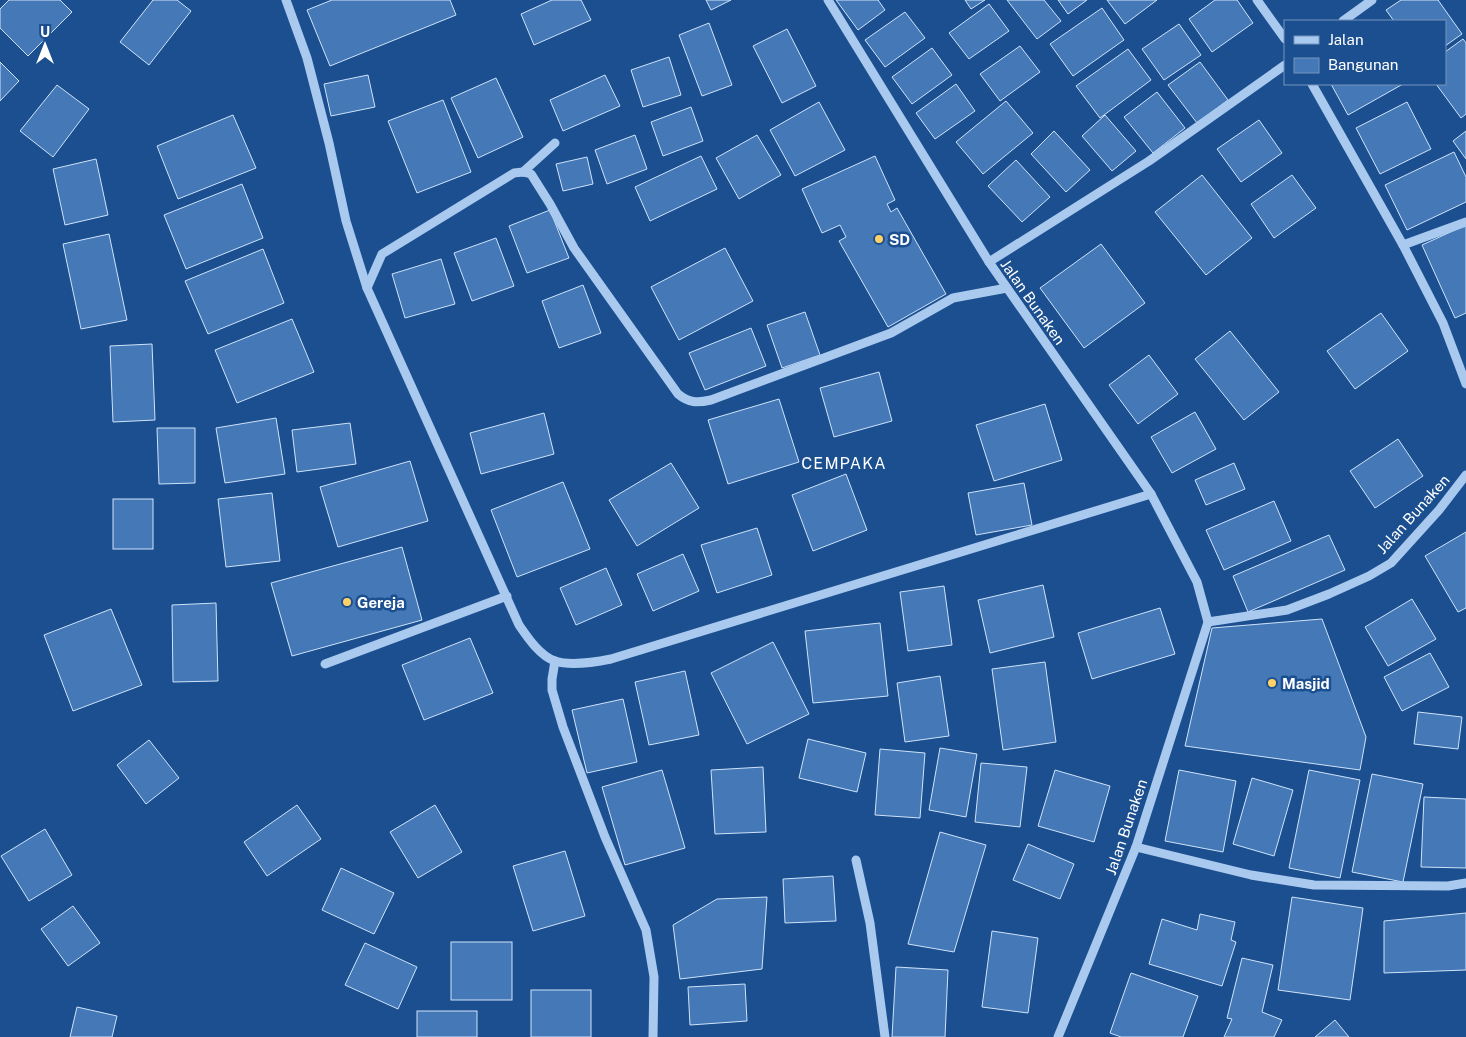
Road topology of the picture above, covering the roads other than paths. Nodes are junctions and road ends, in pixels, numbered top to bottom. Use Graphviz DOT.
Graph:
graph roads {
  1 [pos="286,0"];
  2 [pos="828,0"];
  3 [pos="1257,0"];
  4 [pos="1372,0"];
  5 [pos="1345,20"];
  6 [pos="1284,39"];
  7 [pos="1284,66"];
  8 [pos="1313,85"];
  9 [pos="555,142"];
  10 [pos="523,172"];
  11 [pos="1466,222"];
  12 [pos="1403,245"];
  13 [pos="989,262"];
  14 [pos="368,288"];
  15 [pos="1007,288"];
  16 [pos="1466,384"];
  17 [pos="1466,475"];
  18 [pos="1151,494"];
  19 [pos="507,596"];
  20 [pos="1208,622"];
  21 [pos="555,661"];
  22 [pos="325,664"];
  23 [pos="1136,847"];
  24 [pos="856,860"];
  25 [pos="1466,883"];
  26 [pos="653,1037"];
  27 [pos="885,1037"];
  28 [pos="1058,1037"];
  1 -- 14 [label="street"];
  2 -- 13 [label="street, Jalan Bunaken"];
  3 -- 6 [label="street"];
  4 -- 5 [label="street"];
  7 -- 13 [label="street"];
  8 -- 12 [label="street"];
  9 -- 10 [label="street"];
  10 -- 14 [label="street"];
  10 -- 15 [label="street"];
  11 -- 12 [label="street"];
  12 -- 16 [label="street"];
  13 -- 15 [label="street, Jalan Bunaken"];
  14 -- 19 [label="street"];
  15 -- 18 [label="street, Jalan Bunaken"];
  17 -- 20 [label="street, Jalan Bunaken"];
  18 -- 20 [label="street, Jalan Bunaken"];
  18 -- 21 [label="street"];
  19 -- 21 [label="street"];
  19 -- 22 [label="street"];
  20 -- 23 [label="street, Jalan Bunaken"];
  21 -- 26 [label="street"];
  23 -- 25 [label="street"];
  23 -- 28 [label="street, Jalan Bunaken"];
  24 -- 27 [label="street"];
}
